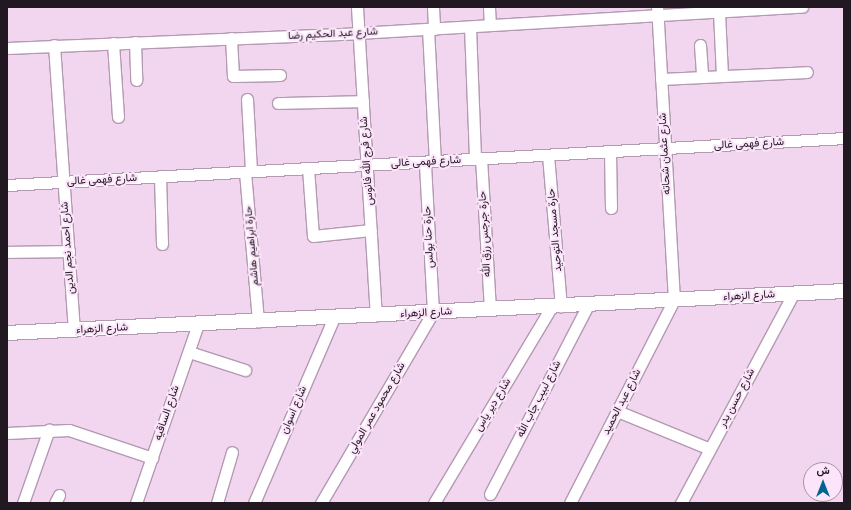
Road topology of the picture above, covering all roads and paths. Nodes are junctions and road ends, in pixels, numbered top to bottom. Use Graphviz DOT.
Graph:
graph roads {
  1 [pos="357,7"];
  2 [pos="433,7"];
  3 [pos="489,7"];
  4 [pos="796,7"];
  5 [pos="658,11"];
  6 [pos="719,12"];
  7 [pos="490,25"];
  8 [pos="470,27"];
  9 [pos="431,29"];
  10 [pos="359,33"];
  11 [pos="232,38"];
  12 [pos="135,42"];
  13 [pos="113,43"];
  14 [pos="700,44"];
  15 [pos="54,45"];
  16 [pos="7,48"];
  17 [pos="807,72"];
  18 [pos="280,75"];
  19 [pos="722,76"];
  20 [pos="702,77"];
  21 [pos="661,79"];
  22 [pos="136,80"];
  23 [pos="247,99"];
  24 [pos="363,101"];
  25 [pos="278,103"];
  26 [pos="118,117"];
  27 [pos="844,138"];
  28 [pos="665,148"];
  29 [pos="610,151"];
  30 [pos="548,155"];
  31 [pos="478,159"];
  32 [pos="430,162"];
  33 [pos="367,165"];
  34 [pos="308,168"];
  35 [pos="248,172"];
  36 [pos="160,176"];
  37 [pos="64,182"];
  38 [pos="7,185"];
  39 [pos="611,208"];
  40 [pos="371,230"];
  41 [pos="162,244"];
  42 [pos="69,251"];
  43 [pos="7,252"];
  44 [pos="844,291"];
  45 [pos="793,294"];
  46 [pos="674,300"];
  47 [pos="588,305"];
  48 [pos="557,306"];
  49 [pos="490,309"];
  50 [pos="433,312"];
  51 [pos="376,315"];
  52 [pos="334,317"];
  53 [pos="258,321"];
  54 [pos="198,324"];
  55 [pos="74,330"];
  56 [pos="7,333"];
  57 [pos="189,352"];
  58 [pos="245,370"];
  59 [pos="617,411"];
  60 [pos="49,429"];
  61 [pos="7,434"];
  62 [pos="710,450"];
  63 [pos="232,452"];
  64 [pos="152,458"];
  65 [pos="490,494"];
  66 [pos="23,503"];
  67 [pos="136,503"];
  68 [pos="217,503"];
  69 [pos="254,503"];
  70 [pos="321,503"];
  71 [pos="434,503"];
  72 [pos="570,503"];
  73 [pos="681,503"];
  1 -- 10 [label="street, شارع فرج الله فانوس"];
  2 -- 9 [label="street, حارة حنا بولس"];
  3 -- 7 [label="street"];
  4 -- 6 [label="street, شارع عبد الحكيم رضا"];
  5 -- 6 [label="street, شارع عبد الحكيم رضا"];
  5 -- 7 [label="street, شارع عبد الحكيم رضا"];
  5 -- 21 [label="street, شارع عثمان شحاته"];
  6 -- 19 [label="street"];
  7 -- 8 [label="street, شارع عبد الحكيم رضا"];
  8 -- 9 [label="street, شارع عبد الحكيم رضا"];
  8 -- 31 [label="street, حارة جرجس رزق الله"];
  9 -- 10 [label="street, شارع عبد الحكيم رضا"];
  9 -- 32 [label="street, حارة حنا بولس"];
  10 -- 11 [label="street, شارع عبد الحكيم رضا"];
  10 -- 24 [label="street, شارع فرج الله فانوس"];
  11 -- 12 [label="street, شارع عبد الحكيم رضا"];
  11 -- 18 [label="street"];
  12 -- 13 [label="street, شارع عبد الحكيم رضا"];
  12 -- 22 [label="street"];
  13 -- 15 [label="street, شارع عبد الحكيم رضا"];
  13 -- 26 [label="street"];
  14 -- 20 [label="street"];
  15 -- 16 [label="street, شارع عبد الحكيم رضا"];
  15 -- 37 [label="street, شارع احمد نجم الدين"];
  17 -- 19 [label="street"];
  19 -- 20 [label="street"];
  20 -- 21 [label="street"];
  21 -- 28 [label="street, شارع عثمان شحاته"];
  23 -- 35 [label="street, حارة ابراهيم هاشم"];
  24 -- 25 [label="street"];
  24 -- 33 [label="street, شارع فرج الله فانوس"];
  27 -- 28 [label="street, شارع فهمى غالى"];
  28 -- 29 [label="street, شارع فهمى غالى"];
  28 -- 46 [label="street, شارع عثمان شحاته"];
  29 -- 30 [label="street, شارع فهمى غالى"];
  29 -- 39 [label="street"];
  30 -- 31 [label="street, شارع فهمى غالى"];
  30 -- 48 [label="street, حارة مسجد التوحيد"];
  31 -- 32 [label="street, شارع فهمى غالى"];
  31 -- 49 [label="street, حارة جرجس رزق الله"];
  32 -- 33 [label="street, شارع فهمى غالى"];
  32 -- 50 [label="street, حارة حنا بولس"];
  33 -- 34 [label="street, شارع فهمى غالى"];
  33 -- 40 [label="street, شارع فرج الله فانوس"];
  34 -- 35 [label="street, شارع فهمى غالى"];
  34 -- 40 [label="street"];
  35 -- 36 [label="street, شارع فهمى غالى"];
  35 -- 53 [label="street, حارة ابراهيم هاشم"];
  36 -- 37 [label="street, شارع فهمى غالى"];
  36 -- 41 [label="street"];
  37 -- 38 [label="street, شارع فهمى غالى"];
  37 -- 42 [label="street, شارع احمد نجم الدين"];
  40 -- 51 [label="street, شارع فرج الله فانوس"];
  42 -- 43 [label="street"];
  42 -- 55 [label="street, شارع احمد نجم الدين"];
  44 -- 45 [label="street, شارع الزهراء"];
  45 -- 46 [label="street, شارع الزهراء"];
  45 -- 62 [label="street, شارع حسن بدر"];
  46 -- 47 [label="street, شارع الزهراء"];
  46 -- 59 [label="street, شارع عبد الحميد"];
  47 -- 48 [label="street, شارع الزهراء"];
  47 -- 65 [label="street, شارع لبيب جاب الله"];
  48 -- 49 [label="street, شارع الزهراء"];
  48 -- 71 [label="street, شارع دير ياس"];
  49 -- 50 [label="street, شارع الزهراء"];
  50 -- 51 [label="street, شارع الزهراء"];
  50 -- 70 [label="street, شارع محمود عمر المولي"];
  51 -- 52 [label="street, شارع الزهراء"];
  52 -- 53 [label="street, شارع الزهراء"];
  52 -- 69 [label="street, شارع اسوان"];
  53 -- 54 [label="street, شارع الزهراء"];
  54 -- 55 [label="street, شارع الزهراء"];
  54 -- 57 [label="street, شارع الساقيه"];
  55 -- 56 [label="street, شارع الزهراء"];
  57 -- 58 [label="street"];
  57 -- 64 [label="street, شارع الساقيه"];
  59 -- 62 [label="street"];
  59 -- 72 [label="street, شارع عبد الحميد"];
  60 -- 61 [label="street"];
  60 -- 64 [label="street"];
  60 -- 66 [label="street"];
  62 -- 73 [label="street, شارع حسن بدر"];
  63 -- 68 [label="street"];
  64 -- 67 [label="street, شارع الساقيه"];
}
